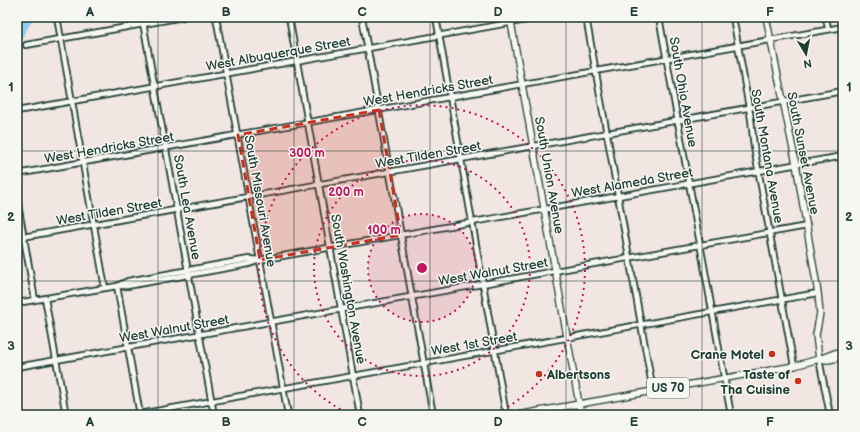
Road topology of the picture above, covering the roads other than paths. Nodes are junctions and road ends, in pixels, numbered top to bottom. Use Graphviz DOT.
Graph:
graph roads {
  1 [pos="57,17"];
  2 [pos="142,17"];
  3 [pos="183,17"];
  4 [pos="216,17"];
  5 [pos="289,17"];
  6 [pos="362,17"];
  7 [pos="436,17"];
  8 [pos="543,17"];
  9 [pos="586,17"];
  10 [pos="660,17"];
  11 [pos="733,17"];
  12 [pos="766,17"];
  13 [pos="826,17"];
  14 [pos="511,20"];
  15 [pos="144,24"];
  16 [pos="843,27"];
  17 [pos="828,29"];
  18 [pos="439,36"];
  19 [pos="61,39"];
  20 [pos="770,40"];
  21 [pos="26,45"];
  22 [pos="738,46"];
  23 [pos="368,48"];
  24 [pos="667,58"];
  25 [pos="297,61"];
  26 [pos="596,71"];
  27 [pos="227,73"];
  28 [pos="522,84"];
  29 [pos="155,86"];
  30 [pos="843,91"];
  31 [pos="450,97"];
  32 [pos="72,101"];
  33 [pos="783,102"];
  34 [pos="749,108"];
  35 [pos="379,110"];
  36 [pos="17,111"];
  37 [pos="678,120"];
  38 [pos="308,123"];
  39 [pos="607,133"];
  40 [pos="238,135"];
  41 [pos="533,146"];
  42 [pos="166,148"];
  43 [pos="843,156"];
  44 [pos="460,159"];
  45 [pos="83,163"];
  46 [pos="796,164"];
  47 [pos="758,171"];
  48 [pos="389,172"];
  49 [pos="17,174"];
  50 [pos="689,183"];
  51 [pos="319,184"];
  52 [pos="618,196"];
  53 [pos="249,197"];
  54 [pos="17,199"];
  55 [pos="544,209"];
  56 [pos="177,210"];
  57 [pos="472,222"];
  58 [pos="94,225"];
  59 [pos="807,226"];
  60 [pos="770,233"];
  61 [pos="401,235"];
  62 [pos="24,237"];
  63 [pos="17,238"];
  64 [pos="700,245"];
  65 [pos="330,248"];
  66 [pos="629,258"];
  67 [pos="260,260"];
  68 [pos="188,270"];
  69 [pos="556,271"];
  70 [pos="189,275"];
  71 [pos="483,284"];
  72 [pos="117,286"];
  73 [pos="105,288"];
  74 [pos="818,293"];
  75 [pos="412,297"];
  76 [pos="45,298"];
  77 [pos="782,299"];
  78 [pos="35,300"];
  79 [pos="17,303"];
  80 [pos="341,310"];
  81 [pos="712,312"];
  82 [pos="271,322"];
  83 [pos="642,324"];
  84 [pos="199,335"];
  85 [pos="568,338"];
  86 [pos="128,348"];
  87 [pos="843,350"];
  88 [pos="494,351"];
  89 [pos="843,358"];
  90 [pos="819,359"];
  91 [pos="56,360"];
  92 [pos="424,363"];
  93 [pos="794,366"];
  94 [pos="17,367"];
  95 [pos="353,376"];
  96 [pos="725,378"];
  97 [pos="283,388"];
  98 [pos="653,391"];
  99 [pos="211,401"];
  100 [pos="579,404"];
  101 [pos="66,415"];
  102 [pos="138,415"];
  103 [pos="214,415"];
  104 [pos="288,415"];
  105 [pos="360,415"];
  106 [pos="433,415"];
  107 [pos="506,415"];
  108 [pos="517,415"];
  109 [pos="581,415"];
  110 [pos="731,415"];
  111 [pos="830,415"];
  1 -- 19 [label="street"];
  2 -- 15 [label="street, South Lea Avenue"];
  3 -- 15 [label="street"];
  4 -- 27 [label="street, South Missouri Avenue"];
  5 -- 25 [label="street, South Washington Avenue"];
  6 -- 23 [label="street"];
  7 -- 18 [label="street"];
  8 -- 14 [label="street, West Albuquerque Street"];
  9 -- 26 [label="street"];
  10 -- 24 [label="street, South Ohio Avenue"];
  11 -- 22 [label="street, South Montana Avenue"];
  12 -- 20 [label="main road, South Sunset Avenue"];
  13 -- 17 [label="street"];
  14 -- 18 [label="street, West Albuquerque Street"];
  14 -- 28 [label="main road, South Union Avenue"];
  15 -- 19 [label="street"];
  15 -- 29 [label="street, South Lea Avenue"];
  16 -- 17 [label="street, West Hendricks Street"];
  17 -- 20 [label="street, West Hendricks Street"];
  18 -- 23 [label="street, West Albuquerque Street"];
  18 -- 31 [label="street"];
  19 -- 21 [label="street"];
  19 -- 32 [label="street"];
  20 -- 22 [label="street, West Hendricks Street"];
  20 -- 33 [label="main road, South Sunset Avenue"];
  22 -- 24 [label="street, West Hendricks Street"];
  22 -- 34 [label="street, South Montana Avenue"];
  23 -- 25 [label="street, West Albuquerque Street"];
  23 -- 35 [label="street"];
  24 -- 26 [label="street, West Hendricks Street"];
  24 -- 37 [label="street, South Ohio Avenue"];
  25 -- 27 [label="street, West Albuquerque Street"];
  25 -- 38 [label="street, South Washington Avenue"];
  26 -- 28 [label="street, West Hendricks Street"];
  26 -- 39 [label="street"];
  27 -- 29 [label="street, West Albuquerque Street"];
  27 -- 40 [label="street, South Missouri Avenue"];
  28 -- 31 [label="street, West Hendricks Street"];
  28 -- 41 [label="main road, South Union Avenue"];
  29 -- 32 [label="street, West Albuquerque Street"];
  29 -- 42 [label="street, South Lea Avenue"];
  30 -- 33 [label="street, West Tilden Street"];
  31 -- 35 [label="street, West Hendricks Street"];
  31 -- 44 [label="street"];
  32 -- 36 [label="street, West Albuquerque Street"];
  32 -- 45 [label="street"];
  33 -- 34 [label="street, West Tilden Street"];
  33 -- 46 [label="main road, South Sunset Avenue"];
  34 -- 37 [label="street, West Tilden Street"];
  34 -- 47 [label="street, South Montana Avenue"];
  35 -- 38 [label="street, West Hendricks Street"];
  35 -- 48 [label="street"];
  37 -- 39 [label="street, West Tilden Street"];
  37 -- 50 [label="street, South Ohio Avenue"];
  38 -- 40 [label="street, West Hendricks Street"];
  38 -- 51 [label="street, South Washington Avenue"];
  39 -- 41 [label="street, West Tilden Street"];
  39 -- 52 [label="street"];
  40 -- 42 [label="street, West Hendricks Street"];
  40 -- 53 [label="street, South Missouri Avenue"];
  41 -- 44 [label="street, West Tilden Street"];
  41 -- 55 [label="main road, South Union Avenue"];
  42 -- 45 [label="street, West Hendricks Street"];
  42 -- 56 [label="street, South Lea Avenue"];
  43 -- 46 [label="street, West Alameda Street"];
  44 -- 48 [label="street, West Tilden Street"];
  44 -- 57 [label="street"];
  45 -- 49 [label="street, West Hendricks Street"];
  45 -- 58 [label="street"];
  46 -- 47 [label="street, West Alameda Street"];
  46 -- 59 [label="main road, South Sunset Avenue"];
  47 -- 50 [label="street, West Alameda Street"];
  47 -- 60 [label="street, South Montana Avenue"];
  48 -- 51 [label="street, West Tilden Street"];
  48 -- 61 [label="street"];
  50 -- 52 [label="street, West Alameda Street"];
  50 -- 64 [label="street, South Ohio Avenue"];
  51 -- 53 [label="street, West Tilden Street"];
  51 -- 65 [label="street, South Washington Avenue"];
  52 -- 55 [label="street, West Alameda Street"];
  52 -- 66 [label="street"];
  53 -- 56 [label="street, West Tilden Street"];
  53 -- 67 [label="street, South Missouri Avenue"];
  54 -- 62 [label="street"];
  55 -- 57 [label="street, West Alameda Street"];
  55 -- 69 [label="main road, South Union Avenue"];
  56 -- 58 [label="street, West Tilden Street"];
  56 -- 68 [label="street, South Lea Avenue"];
  57 -- 61 [label="street, West Alameda Street"];
  57 -- 71 [label="street"];
  58 -- 62 [label="street, West Tilden Street"];
  58 -- 73 [label="street"];
  59 -- 60 [label="street, West Walnut Street"];
  59 -- 74 [label="main road, South Sunset Avenue"];
  60 -- 64 [label="street, West Walnut Street"];
  60 -- 77 [label="street, South Montana Avenue"];
  61 -- 65 [label="street, West Alameda Street"];
  61 -- 75 [label="street"];
  62 -- 63 [label="street, West Tilden Street"];
  62 -- 78 [label="street"];
  64 -- 66 [label="street, West Walnut Street"];
  64 -- 81 [label="street, South Ohio Avenue"];
  65 -- 67 [label="street, West Alameda Street"];
  65 -- 80 [label="street, South Washington Avenue"];
  66 -- 69 [label="street, West Walnut Street"];
  66 -- 83 [label="street"];
  67 -- 68 [label="street, West Alameda Street"];
  67 -- 70 [label="street, West Alameda Street"];
  67 -- 82 [label="street, South Missouri Avenue"];
  68 -- 70 [label="street, South Lea Avenue"];
  68 -- 72 [label="street, West Alameda Street"];
  69 -- 71 [label="street, West Walnut Street"];
  69 -- 85 [label="main road, South Union Avenue"];
  70 -- 72 [label="street, West Alameda Street"];
  70 -- 84 [label="street, South Lea Avenue"];
  71 -- 75 [label="street, West Walnut Street"];
  71 -- 88 [label="street"];
  72 -- 73 [label="street, West Alameda Street"];
  72 -- 86 [label="street"];
  73 -- 76 [label="street, West Alameda Street"];
  74 -- 77 [label="street, West 1st Street"];
  74 -- 90 [label="main road, South Sunset Avenue"];
  75 -- 80 [label="street, West Walnut Street"];
  75 -- 92 [label="street"];
  76 -- 78 [label="street, West Alameda Street"];
  76 -- 91 [label="street"];
  77 -- 81 [label="street, West 1st Street"];
  77 -- 93 [label="street, South Montana Avenue"];
  78 -- 79 [label="street, West Alameda Street"];
  80 -- 82 [label="street, West Walnut Street"];
  80 -- 95 [label="street, South Washington Avenue"];
  81 -- 83 [label="street, West 1st Street"];
  81 -- 96 [label="street, South Ohio Avenue"];
  82 -- 84 [label="street, West Walnut Street"];
  82 -- 97 [label="street, South Missouri Avenue"];
  83 -- 85 [label="street, West 1st Street"];
  83 -- 98 [label="street"];
  84 -- 86 [label="street, West Walnut Street"];
  84 -- 99 [label="street, South Lea Avenue"];
  85 -- 88 [label="street, West 1st Street"];
  85 -- 100 [label="main road, South Union Avenue"];
  86 -- 91 [label="street, West Walnut Street"];
  86 -- 102 [label="street"];
  87 -- 90 [label="main road, US 70"];
  88 -- 92 [label="street, West 1st Street"];
  88 -- 107 [label="street"];
  89 -- 90 [label="main road, US 70"];
  90 -- 93 [label="main road, US 70"];
  90 -- 111 [label="street"];
  91 -- 94 [label="street, West Walnut Street"];
  91 -- 101 [label="street"];
  92 -- 95 [label="street, West 1st Street"];
  92 -- 106 [label="street"];
  93 -- 96 [label="main road, US 70"];
  95 -- 97 [label="street, West 1st Street"];
  95 -- 105 [label="street, South Washington Avenue"];
  96 -- 98 [label="main road, US 70"];
  96 -- 110 [label="street, South Ohio Avenue"];
  97 -- 99 [label="street, West 1st Street"];
  97 -- 104 [label="street, South Missouri Avenue"];
  98 -- 100 [label="main road, US 70"];
  99 -- 102 [label="street, West 1st Street"];
  99 -- 103 [label="street, South Lea Avenue"];
  100 -- 108 [label="main road, US 70"];
  100 -- 109 [label="main road, South Union Avenue"];
}
